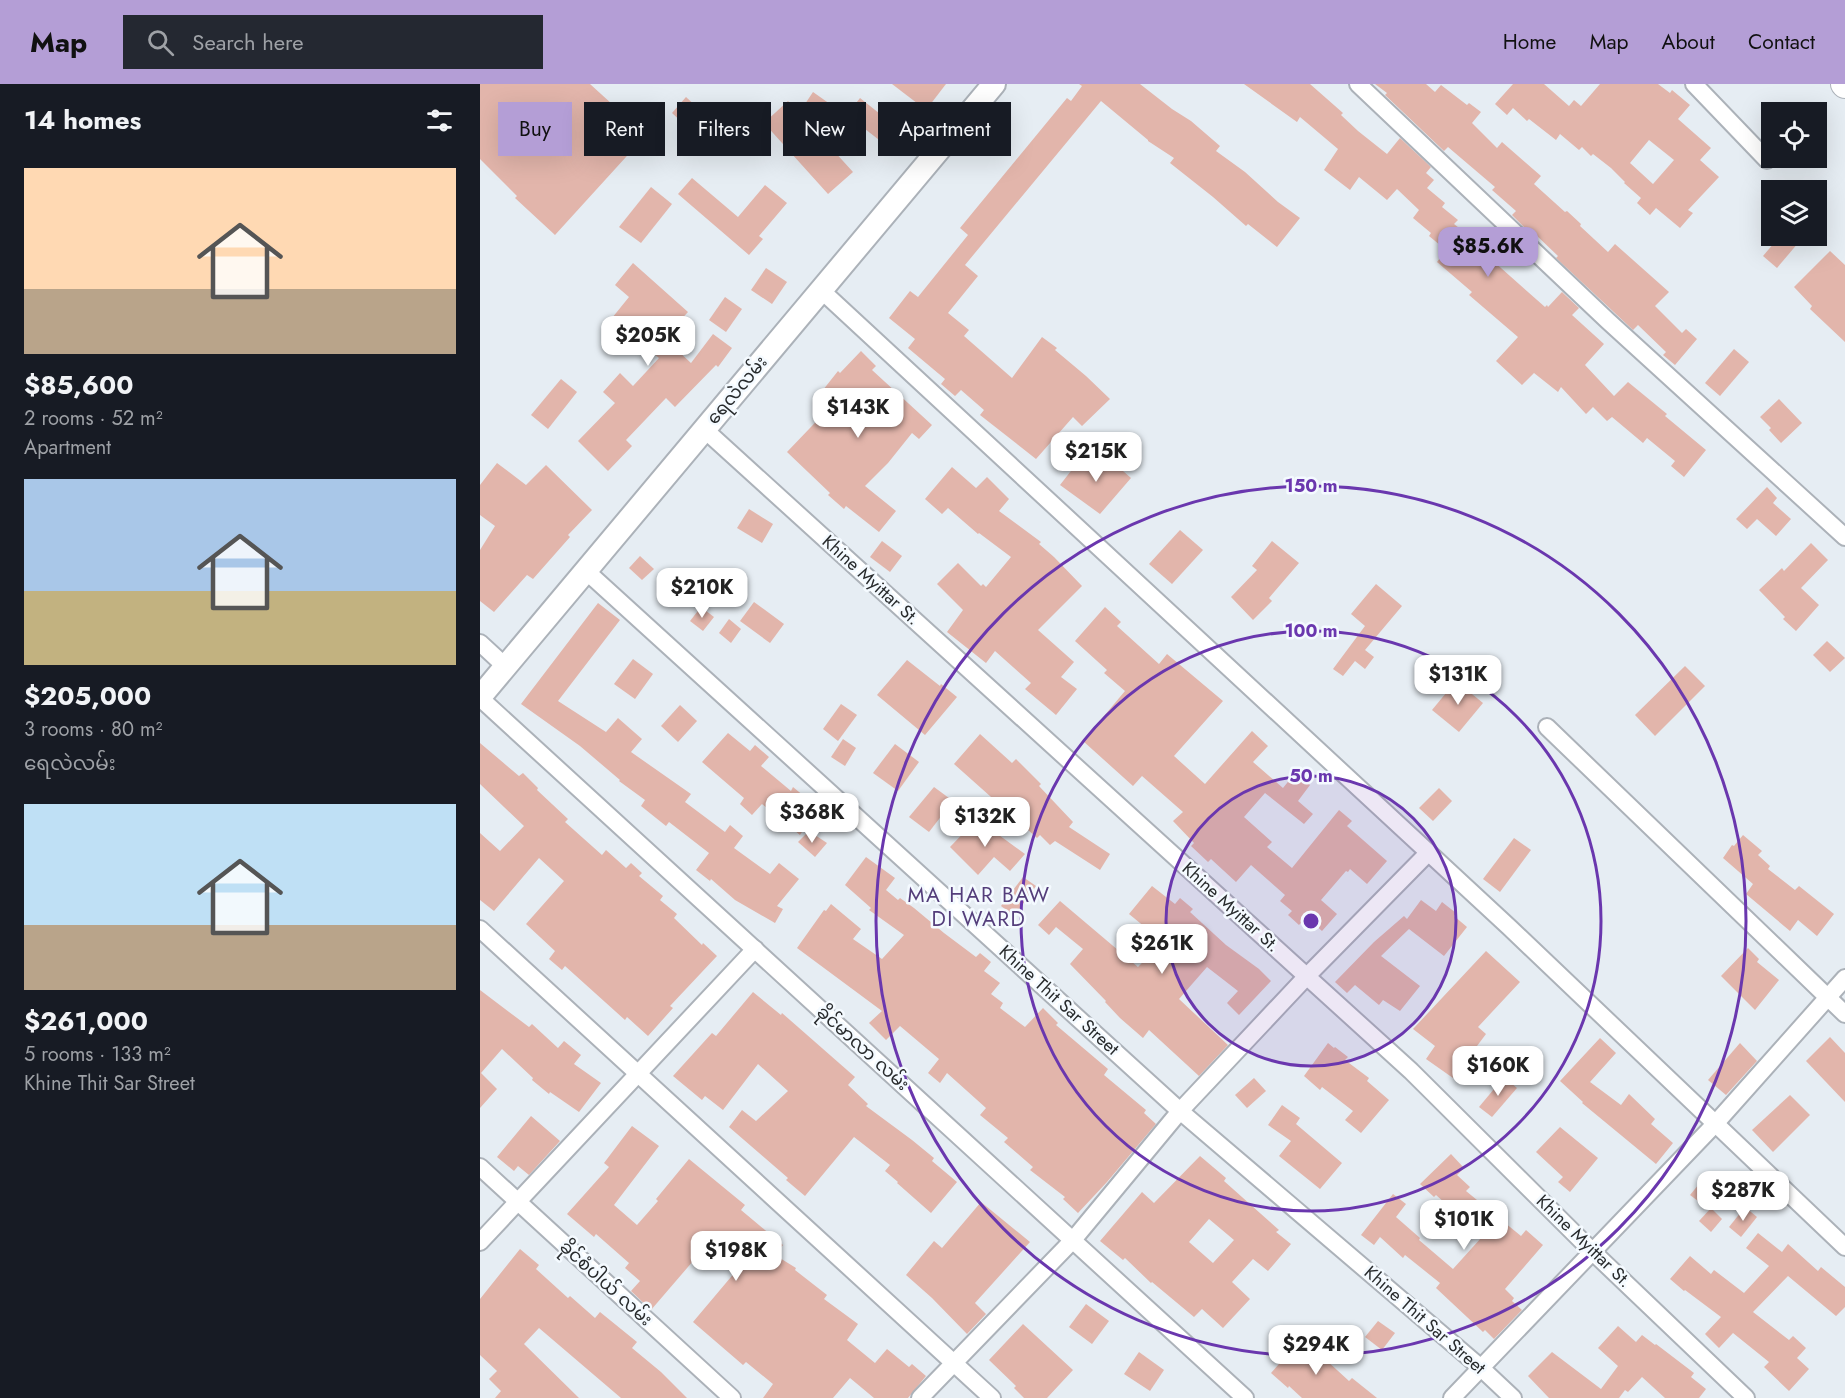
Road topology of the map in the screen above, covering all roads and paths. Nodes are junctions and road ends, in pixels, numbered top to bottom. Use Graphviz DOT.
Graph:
graph roads {
  1 [pos="994,84"];
  2 [pos="1358,84"];
  3 [pos="1694,84"];
  4 [pos="1761,154"];
  5 [pos="821,290"];
  6 [pos="704,429"];
  7 [pos="1845,537"];
  8 [pos="585,570"];
  9 [pos="480,643"];
  10 [pos="505,666"];
  11 [pos="480,697"];
  12 [pos="1547,728"];
  13 [pos="1428,853"];
  14 [pos="480,929"];
  15 [pos="755,950"];
  16 [pos="1307,976"];
  17 [pos="1845,978"];
  18 [pos="1828,998"];
  19 [pos="1845,1014"];
  20 [pos="638,1074"];
  21 [pos="1180,1111"];
  22 [pos="1715,1124"];
  23 [pos="480,1167"];
  24 [pos="518,1202"];
  25 [pos="1073,1240"];
  26 [pos="480,1242"];
  27 [pos="1845,1247"];
  28 [pos="1593,1251"];
  29 [pos="954,1363"];
  30 [pos="1480,1367"];
  31 [pos="732,1398"];
  32 [pos="920,1398"];
  33 [pos="992,1398"];
  34 [pos="1245,1398"];
  35 [pos="1452,1398"];
  36 [pos="1513,1398"];
  37 [pos="1746,1398"];
  1 -- 5 [label="main road, ရေလဲလမ်း"];
  2 -- 7 [label="street"];
  3 -- 4 [label="street"];
  5 -- 6 [label="main road, ရေလဲလမ်း"];
  5 -- 13 [label="street"];
  6 -- 8 [label="main road, ရေလဲလမ်း"];
  6 -- 16 [label="street, Khine Myittar St."];
  8 -- 10 [label="main road, ရေလဲလမ်း"];
  8 -- 21 [label="street, Khine Thit Sar Street"];
  9 -- 10 [label="street"];
  10 -- 11 [label="main road, ရေလဲလမ်း"];
  11 -- 15 [label="street, ခိုင်မာလာ လမ်း"];
  12 -- 18 [label="street"];
  13 -- 16 [label="street"];
  13 -- 22 [label="street"];
  14 -- 20 [label="street"];
  15 -- 20 [label="street"];
  15 -- 25 [label="street, ခိုင်မာလာ လမ်း"];
  16 -- 21 [label="street"];
  16 -- 28 [label="street, Khine Myittar St."];
  17 -- 18 [label="street"];
  18 -- 19 [label="street"];
  18 -- 22 [label="street"];
  20 -- 24 [label="street"];
  20 -- 29 [label="street"];
  21 -- 25 [label="street"];
  21 -- 30 [label="street, Khine Thit Sar Street"];
  22 -- 27 [label="street"];
  22 -- 28 [label="street"];
  23 -- 24 [label="street, ခိုင်စံပါယ် လမ်း"];
  24 -- 26 [label="street"];
  24 -- 31 [label="street, ခိုင်စံပါယ် လမ်း"];
  25 -- 29 [label="street"];
  25 -- 34 [label="street, ခိုင်မာလာ လမ်း"];
  28 -- 30 [label="street"];
  28 -- 37 [label="street, Khine Myittar St."];
  29 -- 32 [label="street"];
  29 -- 33 [label="street"];
  30 -- 35 [label="street"];
  30 -- 36 [label="street, Khine Thit Sar Street"];
}
